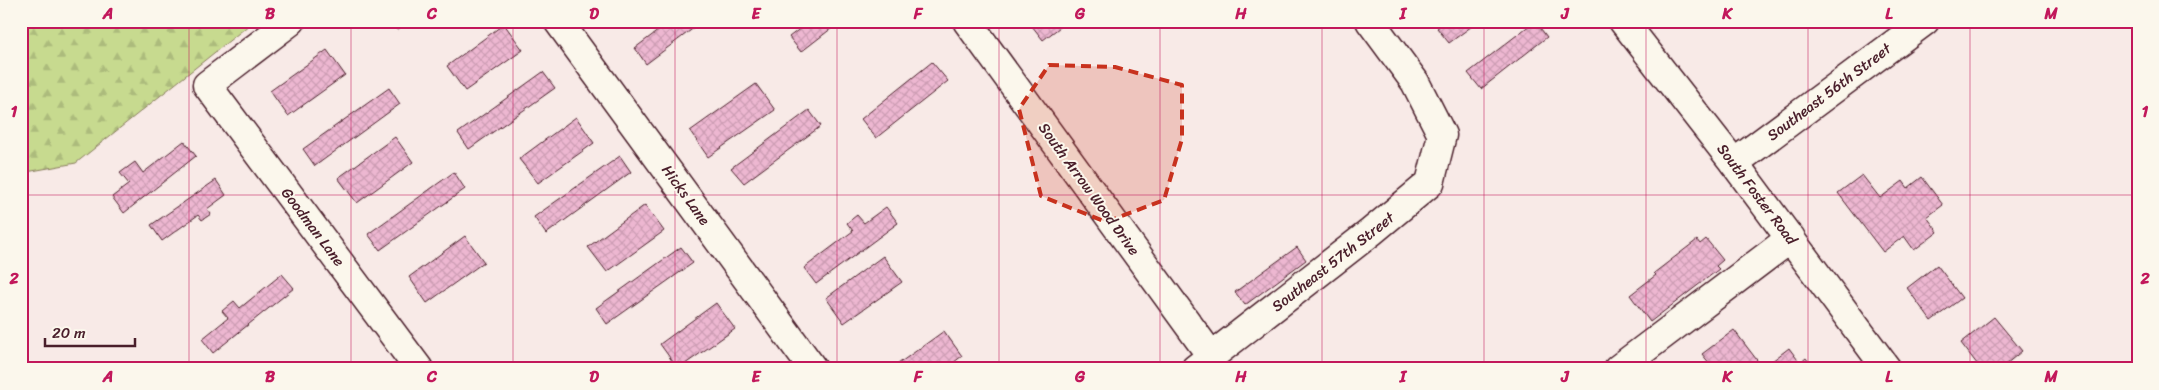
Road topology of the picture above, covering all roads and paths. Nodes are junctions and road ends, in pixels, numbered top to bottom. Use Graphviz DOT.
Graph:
graph roads {
  1 [pos="291,21"];
  2 [pos="558,21"];
  3 [pos="967,21"];
  4 [pos="1370,21"];
  5 [pos="1623,21"];
  6 [pos="1924,21"];
  7 [pos="1734,163"];
  8 [pos="1791,238"];
  9 [pos="1203,363"];
  10 [pos="419,369"];
  11 [pos="813,369"];
  12 [pos="1618,369"];
  13 [pos="1887,369"];
  1 -- 10 [label="street, Goodman Lane"];
  2 -- 11 [label="street, Hicks Lane"];
  3 -- 9 [label="street, South Arrow Wood Drive"];
  4 -- 9 [label="street, Southeast 57th Street"];
  5 -- 7 [label="street, South Foster Road"];
  6 -- 7 [label="street, Southeast 56th Street"];
  7 -- 8 [label="street, South Foster Road"];
  8 -- 12 [label="street"];
  8 -- 13 [label="street, South Foster Road"];
}
